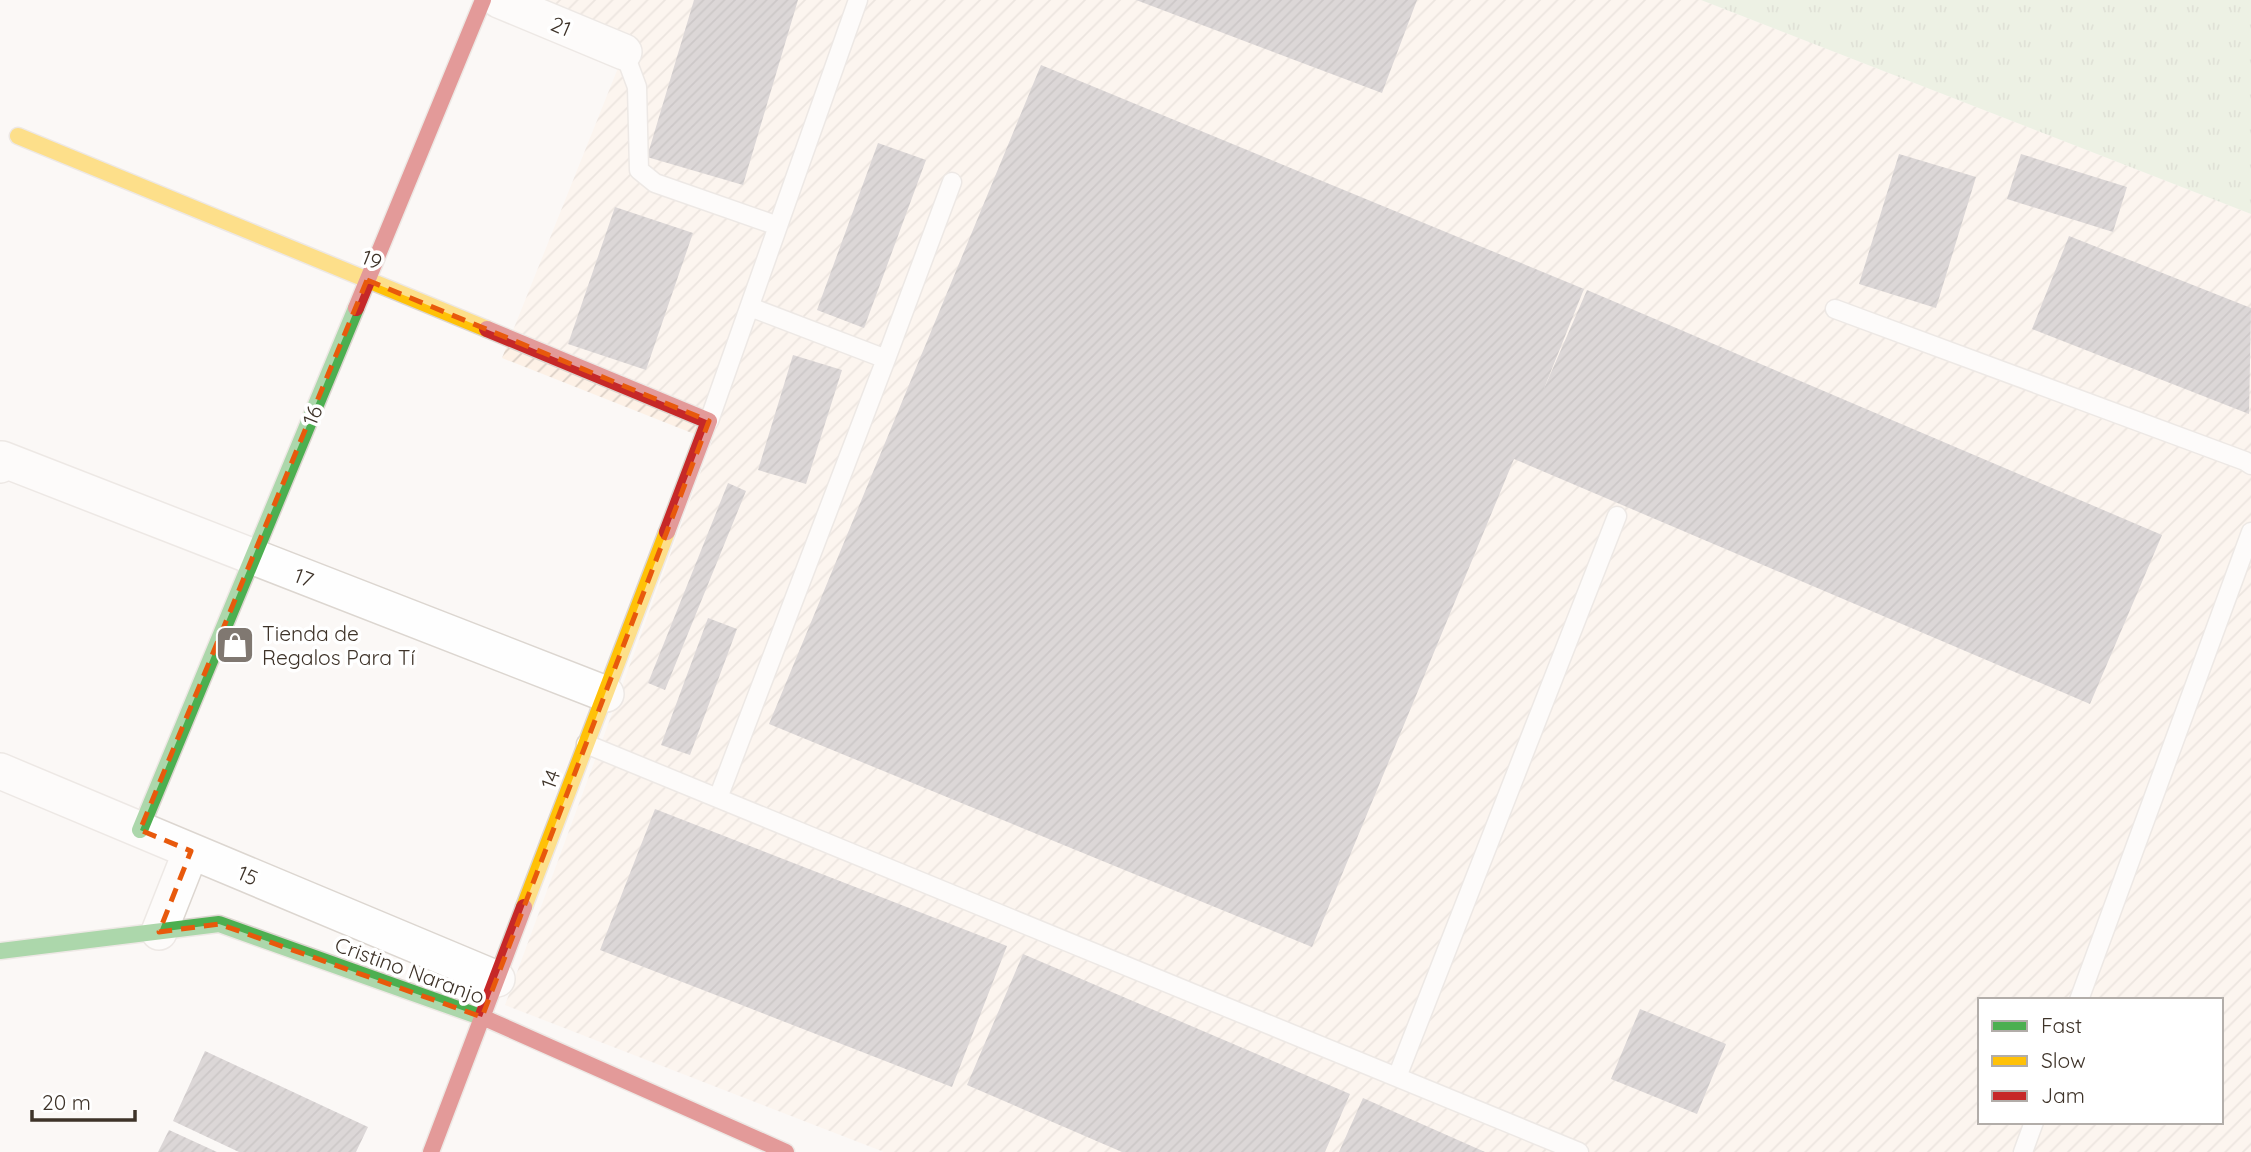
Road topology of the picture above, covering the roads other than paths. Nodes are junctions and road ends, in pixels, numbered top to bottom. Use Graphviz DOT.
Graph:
graph roads {
  1 [pos="483,0"];
  2 [pos="499,0"];
  3 [pos="858,0"];
  4 [pos="624,52"];
  5 [pos="18,136"];
  6 [pos="952,181"];
  7 [pos="778,226"];
  8 [pos="367,280"];
  9 [pos="750,307"];
  10 [pos="1835,309"];
  11 [pos="886,359"];
  12 [pos="709,421"];
  13 [pos="1,462"];
  14 [pos="2251,465"];
  15 [pos="1617,516"];
  16 [pos="2251,532"];
  17 [pos="253,557"];
  18 [pos="606,694"];
  19 [pos="586,744"];
  20 [pos="0,771"];
  21 [pos="718,798"];
  22 [pos="140,830"];
  23 [pos="191,851"];
  24 [pos="159,932"];
  25 [pos="0,951"];
  26 [pos="497,979"];
  27 [pos="2080,998"];
  28 [pos="482,1017"];
  29 [pos="1397,1077"];
  30 [pos="2033,1124"];
  31 [pos="431,1152"];
  32 [pos="786,1152"];
  33 [pos="1579,1152"];
  34 [pos="2023,1152"];
  1 -- 8 [label="street, 16"];
  2 -- 4 [label="street, 21"];
  3 -- 7 [label="lane"];
  4 -- 7 [label="lane"];
  5 -- 8 [label="street, 19"];
  6 -- 11 [label="lane"];
  7 -- 9 [label="lane"];
  8 -- 12 [label="street, 19"];
  8 -- 17 [label="street, 16"];
  9 -- 11 [label="lane"];
  9 -- 12 [label="lane"];
  10 -- 14 [label="lane"];
  11 -- 21 [label="lane"];
  12 -- 18 [label="street, 14"];
  13 -- 17 [label="street, 17"];
  15 -- 29 [label="lane"];
  16 -- 27 [label="lane"];
  17 -- 18 [label="street, 17"];
  17 -- 22 [label="street, 16"];
  18 -- 19 [label="street, 14"];
  19 -- 21 [label="lane"];
  19 -- 26 [label="street, 14"];
  20 -- 22 [label="street, 15"];
  21 -- 29 [label="lane"];
  22 -- 23 [label="street, 15"];
  23 -- 24 [label="street"];
  23 -- 26 [label="street, 15"];
  24 -- 25 [label="street, Cristino Naranjo"];
  24 -- 28 [label="street, Cristino Naranjo"];
  26 -- 28 [label="street, 14"];
  28 -- 31 [label="street, 14"];
  28 -- 32 [label="street, Cristino Naranjo"];
  29 -- 33 [label="lane"];
  30 -- 34 [label="lane"];
}
